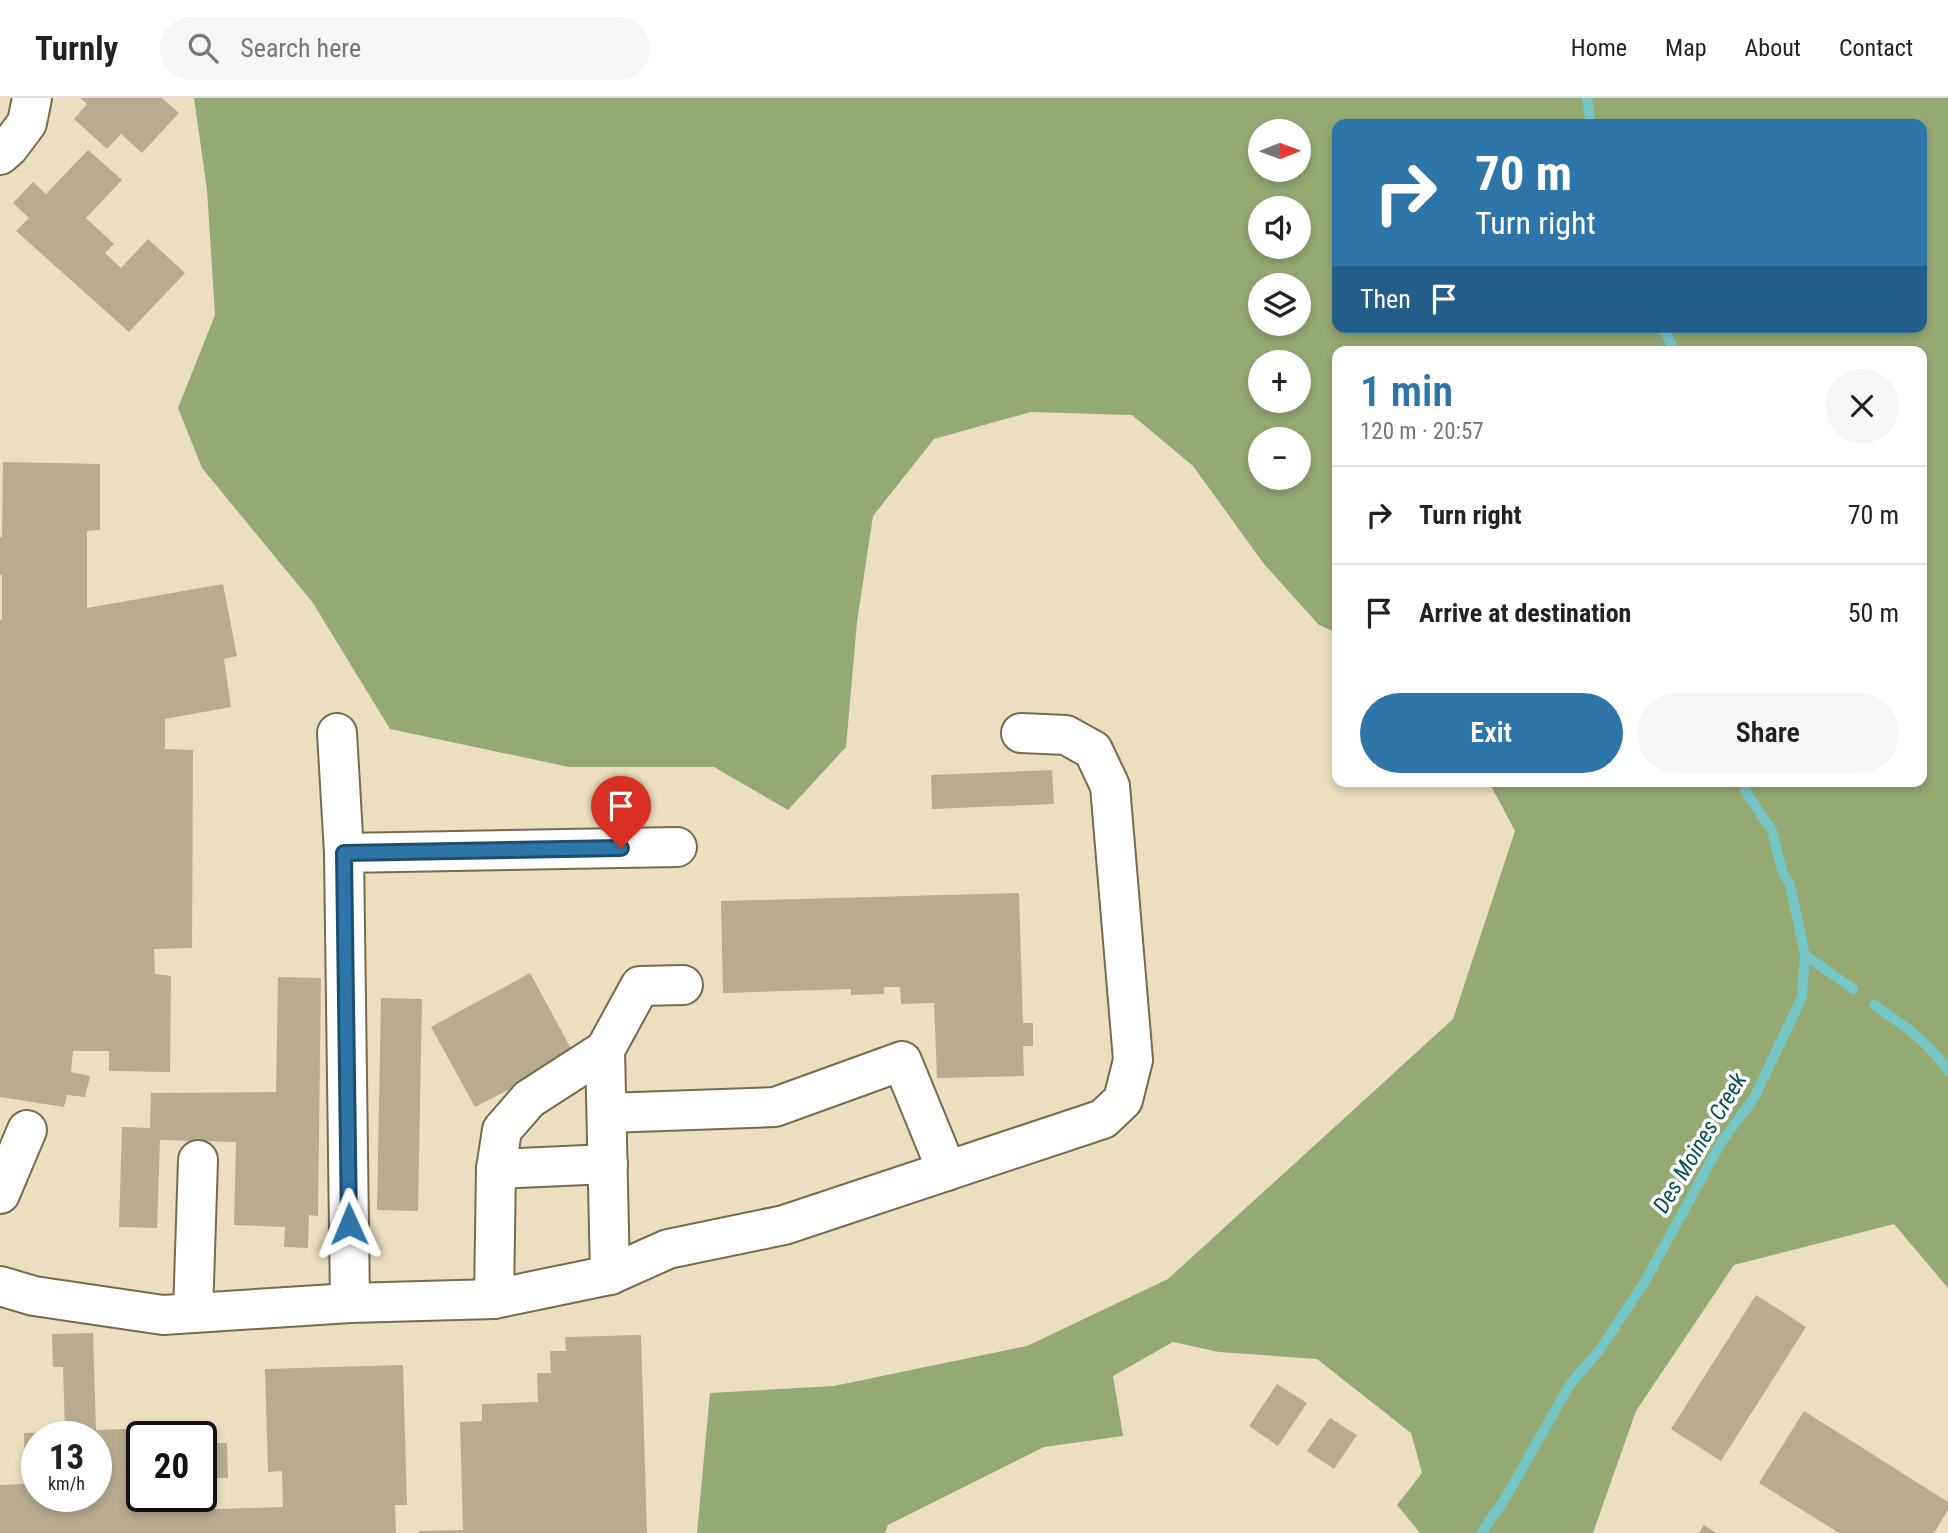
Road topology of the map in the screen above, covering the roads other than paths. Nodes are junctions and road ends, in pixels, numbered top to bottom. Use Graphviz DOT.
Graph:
graph roads {
  1 [pos="32,98"];
  2 [pos="0,155"];
  3 [pos="337,733"];
  4 [pos="1021,733"];
  5 [pos="677,847"];
  6 [pos="344,853"];
  7 [pos="683,985"];
  8 [pos="605,1050"];
  9 [pos="607,1114"];
  10 [pos="27,1130"];
  11 [pos="198,1160"];
  12 [pos="608,1164"];
  13 [pos="496,1169"];
  14 [pos="947,1171"];
  15 [pos="0,1194"];
  16 [pos="610,1275"];
  17 [pos="0,1286"];
  18 [pos="494,1299"];
  19 [pos="350,1303"];
  20 [pos="193,1313"];
  1 -- 2 [label="lane"];
  3 -- 6 [label="lane"];
  4 -- 14 [label="lane"];
  5 -- 6 [label="lane"];
  6 -- 19 [label="lane"];
  7 -- 8 [label="lane"];
  8 -- 9 [label="lane"];
  8 -- 13 [label="lane"];
  9 -- 12 [label="lane"];
  9 -- 14 [label="lane"];
  10 -- 15 [label="lane"];
  11 -- 20 [label="lane"];
  12 -- 13 [label="lane"];
  12 -- 16 [label="lane"];
  13 -- 18 [label="lane"];
  14 -- 16 [label="lane"];
  16 -- 18 [label="lane"];
  17 -- 20 [label="lane"];
  18 -- 19 [label="lane"];
  19 -- 20 [label="lane"];
}
